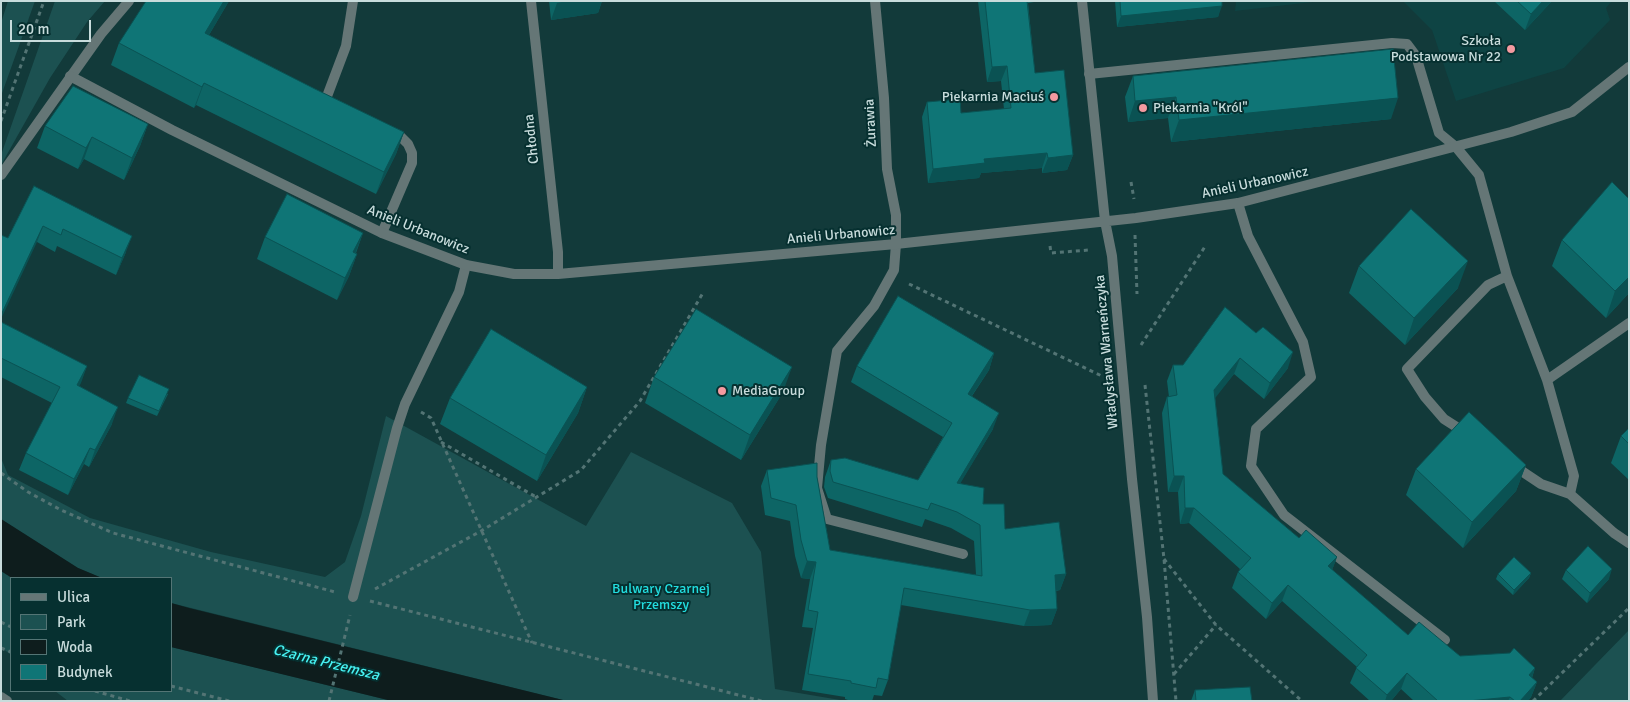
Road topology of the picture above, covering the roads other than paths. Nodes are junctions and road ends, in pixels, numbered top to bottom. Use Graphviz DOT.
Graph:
graph roads {
  1 [pos="129,1"];
  2 [pos="353,1"];
  3 [pos="532,1"];
  4 [pos="876,1"];
  5 [pos="1082,1"];
  6 [pos="1629,67"];
  7 [pos="1090,74"];
  8 [pos="70,76"];
  9 [pos="326,99"];
  10 [pos="384,128"];
  11 [pos="1456,147"];
  12 [pos="1,175"];
  13 [pos="1238,203"];
  14 [pos="1105,221"];
  15 [pos="382,232"];
  16 [pos="896,244"];
  17 [pos="466,265"];
  18 [pos="558,274"];
  19 [pos="1507,276"];
  20 [pos="1629,323"];
  21 [pos="1547,380"];
  22 [pos="1476,440"];
  23 [pos="1501,457"];
  24 [pos="1570,494"];
  25 [pos="1629,543"];
  26 [pos="963,554"];
  27 [pos="353,597"];
  28 [pos="1445,640"];
  29 [pos="1,697"];
  30 [pos="7,701"];
  31 [pos="1153,701"];
  1 -- 8 [label="street"];
  2 -- 9 [label="street"];
  3 -- 18 [label="street, Chłodna"];
  4 -- 16 [label="street, Żurawia"];
  5 -- 7 [label="street, Władysława Warneńczyka"];
  6 -- 11 [label="street, Anieli Urbanowicz"];
  7 -- 11 [label="street"];
  7 -- 14 [label="street, Władysława Warneńczyka"];
  8 -- 12 [label="street"];
  8 -- 15 [label="street, Anieli Urbanowicz"];
  10 -- 15 [label="street"];
  11 -- 13 [label="street, Anieli Urbanowicz"];
  11 -- 19 [label="street"];
  13 -- 14 [label="street, Anieli Urbanowicz"];
  13 -- 28 [label="street"];
  14 -- 16 [label="street, Anieli Urbanowicz"];
  14 -- 31 [label="street, Władysława Warneńczyka"];
  15 -- 17 [label="street, Anieli Urbanowicz"];
  16 -- 18 [label="street, Anieli Urbanowicz"];
  16 -- 26 [label="street, Żurawia"];
  17 -- 18 [label="street, Anieli Urbanowicz"];
  17 -- 27 [label="street"];
  19 -- 21 [label="street"];
  19 -- 22 [label="street"];
  20 -- 21 [label="street"];
  21 -- 24 [label="street"];
  23 -- 24 [label="street"];
  24 -- 25 [label="street"];
  29 -- 30 [label="street"];
}
